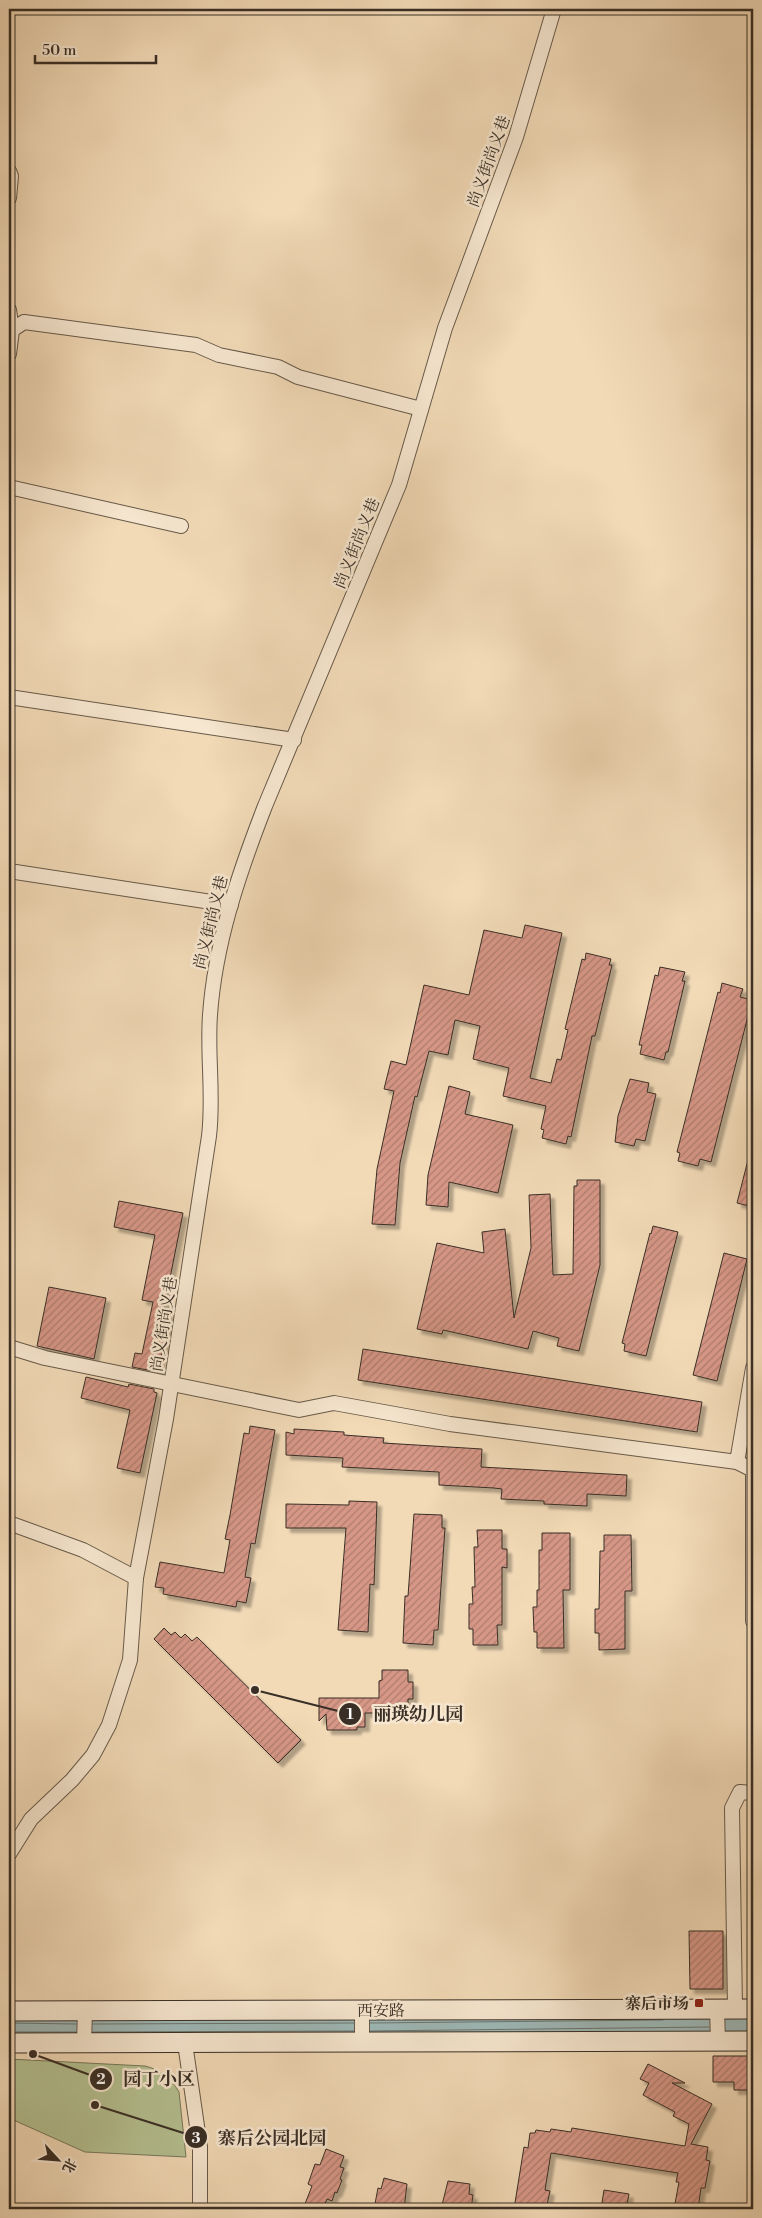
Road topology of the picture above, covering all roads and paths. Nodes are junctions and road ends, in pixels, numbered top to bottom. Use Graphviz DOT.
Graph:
graph roads {
  1 [pos="554,9"];
  2 [pos="9,171"];
  3 [pos="9,198"];
  4 [pos="9,310"];
  5 [pos="12,330"];
  6 [pos="9,354"];
  7 [pos="421,409"];
  8 [pos="9,488"];
  9 [pos="181,526"];
  10 [pos="9,697"];
  11 [pos="294,740"];
  12 [pos="9,871"];
  13 [pos="231,905"];
  14 [pos="9,1347"];
  15 [pos="753,1368"];
  16 [pos="171,1385"];
  17 [pos="737,1462"];
  18 [pos="753,1470"];
  19 [pos="9,1522"];
  20 [pos="136,1578"];
  21 [pos="753,1621"];
  22 [pos="753,1792"];
  23 [pos="9,1854"];
  24 [pos="731,2010"];
  25 [pos="9,2011"];
  26 [pos="362,2012"];
  27 [pos="85,2014"];
  28 [pos="84,2038"];
  29 [pos="718,2038"];
  30 [pos="362,2040"];
  31 [pos="753,2041"];
  32 [pos="9,2043"];
  33 [pos="185,2043"];
  34 [pos="200,2209"];
  1 -- 7 [label="street, 尚义街尚义巷"];
  2 -- 3 [label="street"];
  4 -- 5 [label="street"];
  5 -- 6 [label="street"];
  5 -- 7 [label="street"];
  7 -- 11 [label="street, 尚义街尚义巷"];
  8 -- 9 [label="street"];
  10 -- 11 [label="street"];
  11 -- 13 [label="street, 尚义街尚义巷"];
  12 -- 13 [label="street"];
  13 -- 16 [label="street, 尚义街尚义巷"];
  14 -- 16 [label="street"];
  15 -- 17 [label="street"];
  16 -- 17 [label="street"];
  16 -- 20 [label="street, 尚义街尚义巷"];
  17 -- 18 [label="street"];
  18 -- 21 [label="street"];
  19 -- 20 [label="street"];
  20 -- 23 [label="street, 尚义街尚义巷"];
  22 -- 24 [label="street"];
  24 -- 26 [label="street, 西安路"];
  24 -- 29 [label="street"];
  25 -- 27 [label="street, 西安路"];
  26 -- 27 [label="street, 西安路"];
  26 -- 30 [label="street"];
  27 -- 28 [label="street"];
  28 -- 32 [label="street, 西安路"];
  28 -- 33 [label="street, 西安路"];
  29 -- 30 [label="street, 西安路"];
  29 -- 31 [label="street, 西安路"];
  30 -- 33 [label="street, 西安路"];
  33 -- 34 [label="street"];
}
